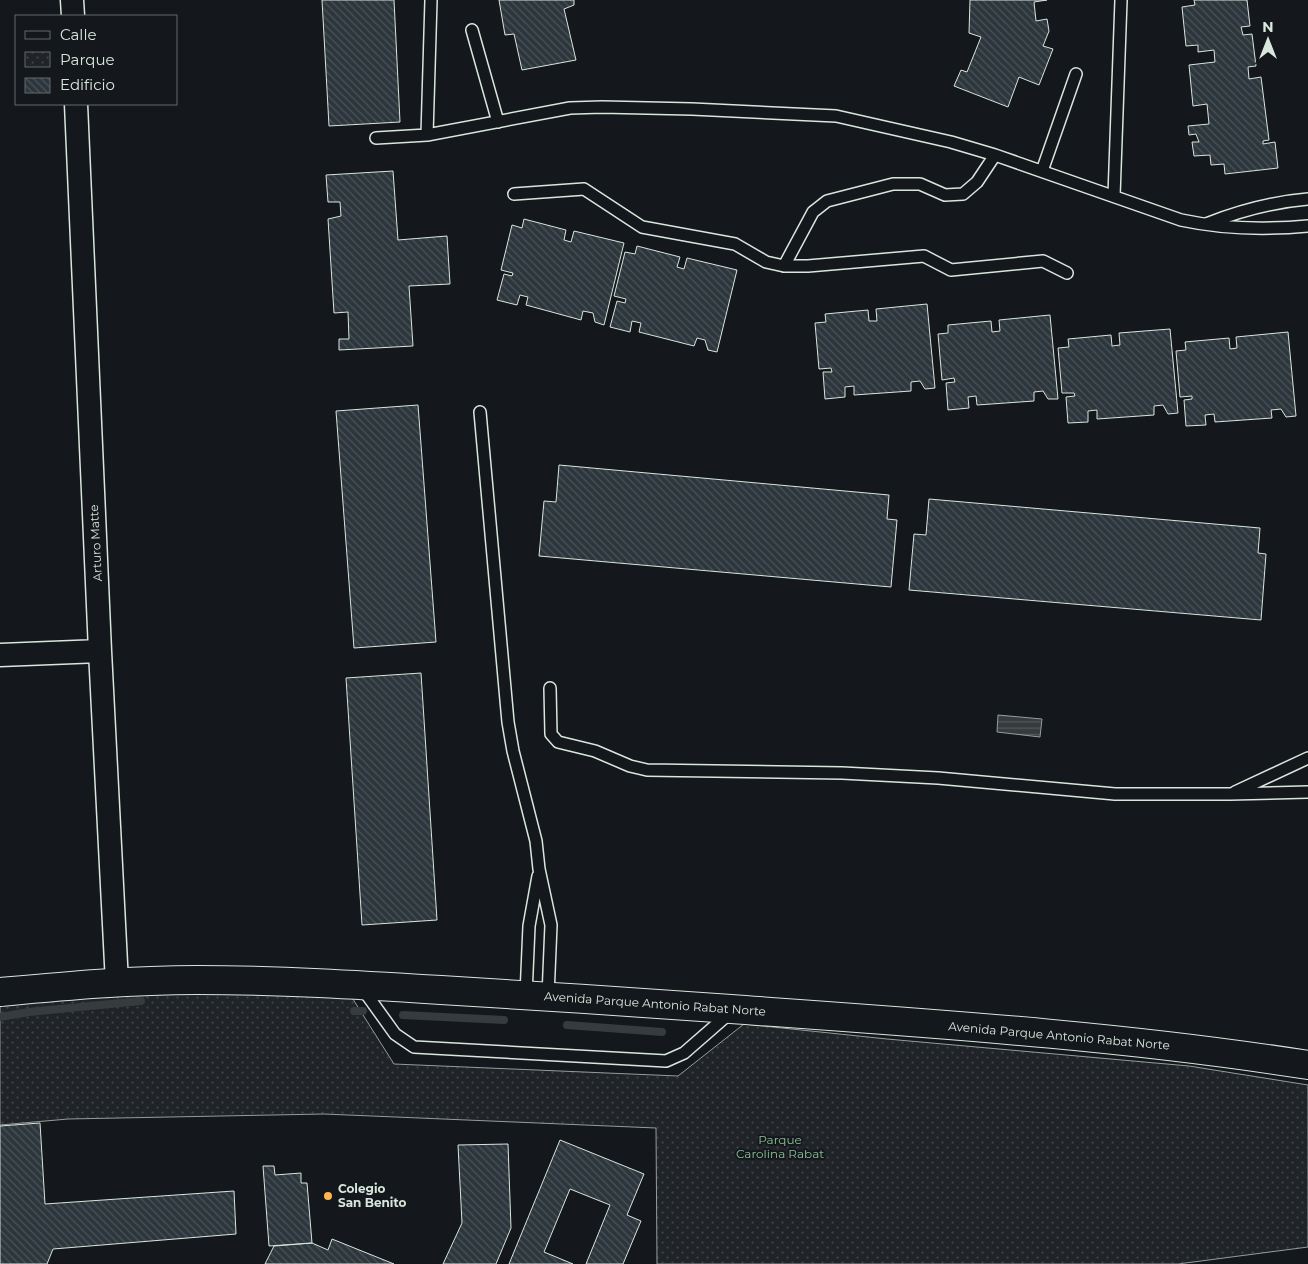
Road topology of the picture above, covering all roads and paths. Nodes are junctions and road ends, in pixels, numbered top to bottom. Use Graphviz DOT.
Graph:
graph roads {
  1 [pos="72,0"];
  2 [pos="431,0"];
  3 [pos="1121,0"];
  4 [pos="73,15"];
  5 [pos="472,30"];
  6 [pos="1076,74"];
  7 [pos="76,105"];
  8 [pos="498,122"];
  9 [pos="427,135"];
  10 [pos="376,138"];
  11 [pos="996,155"];
  12 [pos="1042,171"];
  13 [pos="514,194"];
  14 [pos="1114,196"];
  15 [pos="1308,199"];
  16 [pos="1205,225"];
  17 [pos="1308,226"];
  18 [pos="784,266"];
  19 [pos="1067,273"];
  20 [pos="480,412"];
  21 [pos="100,651"];
  22 [pos="0,655"];
  23 [pos="550,688"];
  24 [pos="1308,758"];
  25 [pos="1308,792"];
  26 [pos="1230,794"];
  27 [pos="539,869"];
  28 [pos="117,983"];
  29 [pos="360,985"];
  30 [pos="0,992"];
  31 [pos="537,996"];
  32 [pos="734,1009"];
  33 [pos="1308,1066"];
  1 -- 4 [label="street"];
  2 -- 9 [label="lane"];
  3 -- 14 [label="lane"];
  5 -- 8 [label="lane"];
  6 -- 12 [label="lane"];
  7 -- 21 [label="street, Arturo Matte"];
  8 -- 9 [label="lane"];
  8 -- 11 [label="lane"];
  9 -- 10 [label="lane"];
  11 -- 12 [label="lane"];
  11 -- 18 [label="lane"];
  12 -- 14 [label="lane"];
  13 -- 18 [label="lane"];
  14 -- 16 [label="lane"];
  15 -- 16 [label="lane"];
  16 -- 17 [label="lane"];
  18 -- 19 [label="lane"];
  20 -- 27 [label="lane"];
  21 -- 22 [label="street"];
  21 -- 28 [label="street, Arturo Matte"];
  23 -- 26 [label="lane"];
  24 -- 26 [label="lane"];
  25 -- 26 [label="lane"];
  27 -- 31 [label="lane"];
  27 -- 31 [label="lane"];
  28 -- 29 [label="street, Avenida Parque Antonio Rabat Norte"];
  28 -- 30 [label="street, Avenida Parque Antonio Rabat Norte"];
  29 -- 31 [label="street, Avenida Parque Antonio Rabat Norte"];
  29 -- 32 [label="lane"];
  31 -- 32 [label="street, Avenida Parque Antonio Rabat Norte"];
  32 -- 33 [label="street, Avenida Parque Antonio Rabat Norte"];
}
